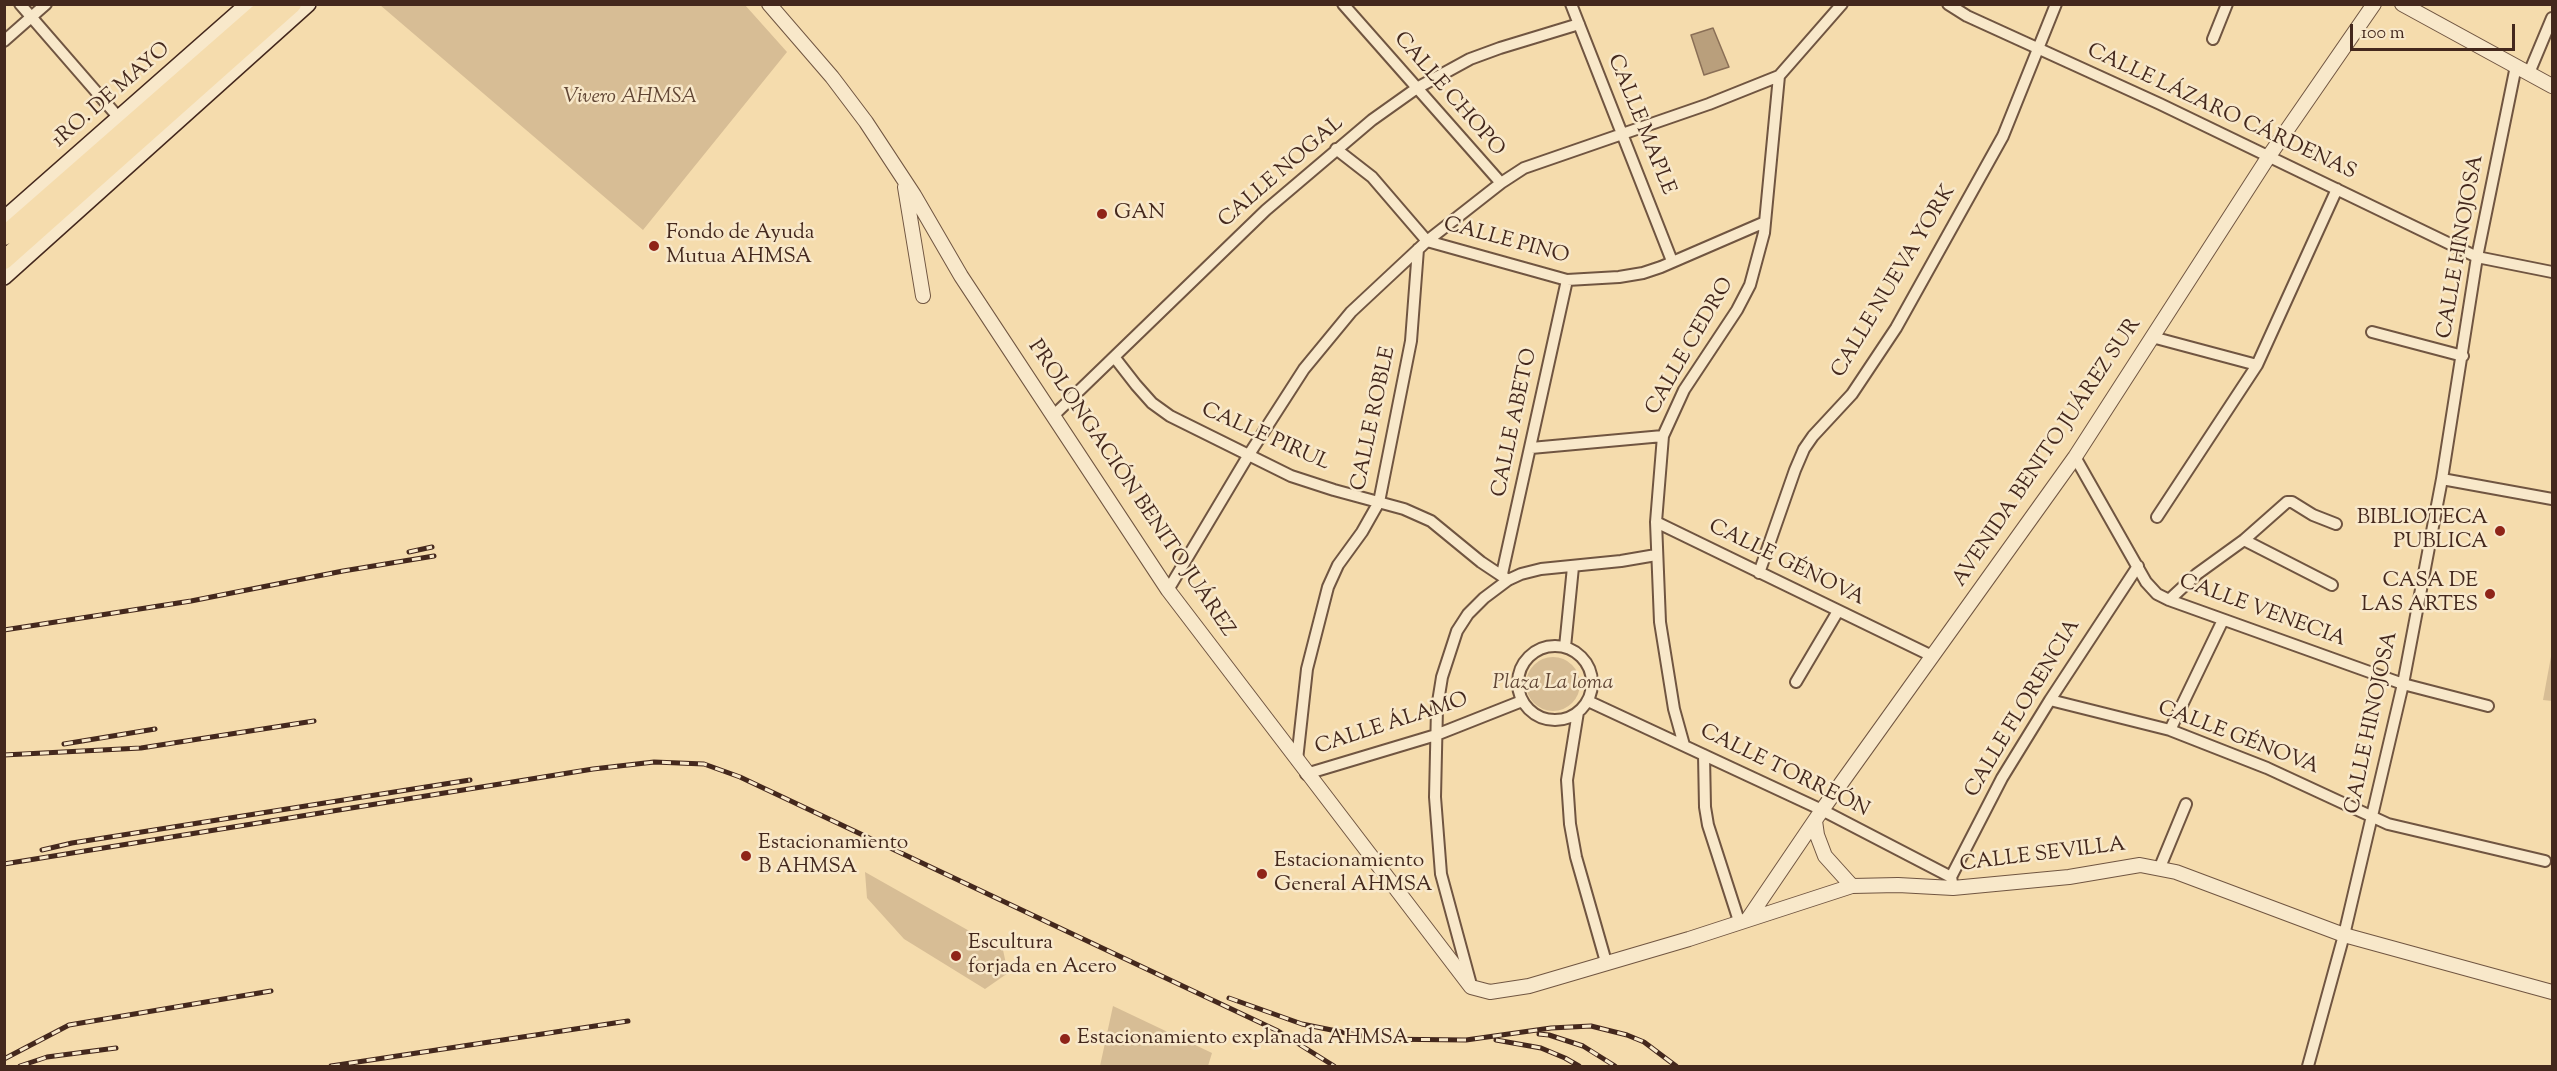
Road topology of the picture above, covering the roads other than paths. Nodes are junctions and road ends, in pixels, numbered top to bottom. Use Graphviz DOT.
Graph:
graph roads {
  1 [pos="20,4"];
  2 [pos="46,4"];
  3 [pos="248,4"];
  4 [pos="269,4"];
  5 [pos="292,4"];
  6 [pos="308,4"];
  7 [pos="769,4"];
  8 [pos="1343,4"];
  9 [pos="1571,4"];
  10 [pos="1948,4"];
  11 [pos="2056,4"];
  12 [pos="2228,4"];
  13 [pos="2374,4"];
  14 [pos="2402,4"];
  15 [pos="1836,7"];
  16 [pos="31,17"];
  17 [pos="2553,18"];
  18 [pos="1579,24"];
  19 [pos="2212,39"];
  20 [pos="4,41"];
  21 [pos="2038,48"];
  22 [pos="2516,66"];
  23 [pos="2529,73"];
  24 [pos="1779,76"];
  25 [pos="2553,86"];
  26 [pos="1416,88"];
  27 [pos="119,118"];
  28 [pos="1623,134"];
  29 [pos="1336,149"];
  30 [pos="2269,156"];
  31 [pos="95,169"];
  32 [pos="904,179"];
  33 [pos="1501,183"];
  34 [pos="2337,189"];
  35 [pos="4,219"];
  36 [pos="1765,222"];
  37 [pos="4,236"];
  38 [pos="1427,241"];
  39 [pos="1418,249"];
  40 [pos="2477,257"];
  41 [pos="4,260"];
  42 [pos="1672,261"];
  43 [pos="2553,272"];
  44 [pos="4,277"];
  45 [pos="1567,280"];
  46 [pos="923,296"];
  47 [pos="2372,332"];
  48 [pos="2152,338"];
  49 [pos="2463,356"];
  50 [pos="1115,358"];
  51 [pos="2257,365"];
  52 [pos="1053,416"];
  53 [pos="1663,436"];
  54 [pos="1531,448"];
  55 [pos="1248,456"];
  56 [pos="2075,457"];
  57 [pos="2442,479"];
  58 [pos="2553,499"];
  59 [pos="1379,502"];
  60 [pos="2157,517"];
  61 [pos="1656,522"];
  62 [pos="2336,524"];
  63 [pos="2244,540"];
  64 [pos="1656,555"];
  65 [pos="2138,566"];
  66 [pos="1573,567"];
  67 [pos="1759,573"];
  68 [pos="1505,577"];
  69 [pos="2332,585"];
  70 [pos="1168,590"];
  71 [pos="2169,600"];
  72 [pos="1838,611"];
  73 [pos="2223,620"];
  74 [pos="1565,647"];
  75 [pos="1932,656"];
  76 [pos="1796,682"];
  77 [pos="2403,684"];
  78 [pos="2050,699"];
  79 [pos="1522,700"];
  80 [pos="1588,701"];
  81 [pos="2488,706"];
  82 [pos="1578,712"];
  83 [pos="2170,730"];
  84 [pos="1436,735"];
  85 [pos="1684,745"];
  86 [pos="1704,755"];
  87 [pos="1297,760"];
  88 [pos="1306,774"];
  89 [pos="2186,804"];
  90 [pos="1819,815"];
  91 [pos="2372,818"];
  92 [pos="2545,861"];
  93 [pos="2160,867"];
  94 [pos="1952,883"];
  95 [pos="1852,886"];
  96 [pos="1744,920"];
  97 [pos="2344,935"];
  98 [pos="1606,962"];
  99 [pos="1471,987"];
  100 [pos="2553,992"];
  101 [pos="2308,1066"];
  1 -- 16 [label="street"];
  2 -- 16 [label="street"];
  3 -- 27 [label="main road, 1RO. DE MAYO"];
  4 -- 31 [label="highway"];
  5 -- 31 [label="highway"];
  6 -- 44 [label="main road"];
  7 -- 32 [label="street, PROLONGACIÓN BENITO JUÁREZ"];
  8 -- 26 [label="street, CALLE CHOPO"];
  9 -- 18 [label="street, CALLE MAPLE"];
  10 -- 21 [label="street, CALLE LÁZARO CÁRDENAS"];
  11 -- 21 [label="street, CALLE NUEVA YORK"];
  12 -- 19 [label="street"];
  13 -- 30 [label="street, AVENIDA BENITO JUÁREZ SUR"];
  14 -- 22 [label="street"];
  15 -- 24 [label="street"];
  16 -- 20 [label="street"];
  16 -- 27 [label="street"];
  17 -- 23 [label="street"];
  18 -- 26 [label="street, CALLE NOGAL"];
  18 -- 28 [label="street, CALLE MAPLE"];
  21 -- 30 [label="street, CALLE LÁZARO CÁRDENAS"];
  21 -- 67 [label="street, CALLE NUEVA YORK"];
  22 -- 23 [label="street"];
  22 -- 40 [label="street, CALLE HINOJOSA"];
  23 -- 25 [label="street"];
  24 -- 28 [label="street"];
  24 -- 36 [label="street, CALLE CEDRO"];
  26 -- 29 [label="street, CALLE NOGAL"];
  26 -- 33 [label="street, CALLE CHOPO"];
  27 -- 35 [label="main road, 1RO. DE MAYO"];
  28 -- 33 [label="street"];
  28 -- 42 [label="street, CALLE MAPLE"];
  29 -- 38 [label="street, CALLE PINO"];
  29 -- 50 [label="street, CALLE NOGAL"];
  30 -- 34 [label="street, CALLE LÁZARO CÁRDENAS"];
  30 -- 48 [label="street, AVENIDA BENITO JUÁREZ SUR"];
  31 -- 37 [label="highway"];
  31 -- 41 [label="highway"];
  32 -- 46 [label="street"];
  32 -- 52 [label="street, PROLONGACIÓN BENITO JUÁREZ"];
  33 -- 38 [label="street"];
  34 -- 40 [label="street, CALLE LÁZARO CÁRDENAS"];
  34 -- 51 [label="street"];
  36 -- 42 [label="street, CALLE PINO"];
  36 -- 53 [label="street, CALLE CEDRO"];
  38 -- 39 [label="street"];
  38 -- 45 [label="street, CALLE PINO"];
  39 -- 55 [label="street"];
  39 -- 59 [label="street, CALLE ROBLE"];
  40 -- 43 [label="street, CALLE LÁZARO CÁRDENAS"];
  40 -- 49 [label="street, CALLE HINOJOSA"];
  42 -- 45 [label="street, CALLE PINO"];
  45 -- 54 [label="street, CALLE ABETO"];
  47 -- 49 [label="street"];
  48 -- 51 [label="street"];
  48 -- 56 [label="street, AVENIDA BENITO JUÁREZ SUR"];
  49 -- 57 [label="street, CALLE HINOJOSA"];
  50 -- 52 [label="street, CALLE NOGAL"];
  50 -- 55 [label="street, CALLE PIRUL"];
  51 -- 60 [label="street"];
  52 -- 70 [label="street, PROLONGACIÓN BENITO JUÁREZ"];
  53 -- 54 [label="street"];
  53 -- 61 [label="street, CALLE CEDRO"];
  54 -- 68 [label="street, CALLE ABETO"];
  55 -- 59 [label="street, CALLE PIRUL"];
  55 -- 70 [label="street"];
  56 -- 65 [label="street, CALLE VENECIA"];
  56 -- 75 [label="street, AVENIDA BENITO JUÁREZ SUR"];
  57 -- 58 [label="street"];
  57 -- 77 [label="street, CALLE HINOJOSA"];
  59 -- 68 [label="street, CALLE PIRUL"];
  59 -- 87 [label="street, CALLE ROBLE"];
  61 -- 64 [label="street, CALLE CEDRO"];
  61 -- 67 [label="street, CALLE GÉNOVA"];
  62 -- 63 [label="street"];
  63 -- 69 [label="street"];
  63 -- 71 [label="street"];
  64 -- 66 [label="street"];
  64 -- 85 [label="street, CALLE CEDRO"];
  65 -- 71 [label="street, CALLE VENECIA"];
  65 -- 78 [label="street, CALLE FLORENCIA"];
  66 -- 68 [label="street"];
  66 -- 74 [label="street"];
  67 -- 72 [label="street, CALLE GÉNOVA"];
  68 -- 84 [label="street"];
  70 -- 87 [label="street, PROLONGACIÓN BENITO JUÁREZ"];
  71 -- 73 [label="street, CALLE VENECIA"];
  72 -- 75 [label="street, CALLE GÉNOVA"];
  72 -- 76 [label="street"];
  73 -- 77 [label="street, CALLE VENECIA"];
  73 -- 83 [label="street"];
  74 -- 79 [label="street"];
  74 -- 80 [label="street"];
  75 -- 90 [label="street, AVENIDA BENITO JUÁREZ SUR"];
  77 -- 81 [label="street, CALLE VENECIA"];
  77 -- 91 [label="street, CALLE HINOJOSA"];
  78 -- 83 [label="street, CALLE GÉNOVA"];
  78 -- 94 [label="street, CALLE FLORENCIA"];
  79 -- 82 [label="street"];
  79 -- 84 [label="street, CALLE ÁLAMO"];
  80 -- 82 [label="street"];
  80 -- 85 [label="street, CALLE TORREÓN"];
  82 -- 98 [label="street"];
  83 -- 91 [label="street, CALLE GÉNOVA"];
  84 -- 88 [label="street, CALLE ÁLAMO"];
  84 -- 99 [label="street"];
  85 -- 86 [label="street, CALLE TORREÓN"];
  86 -- 90 [label="street, CALLE TORREÓN"];
  86 -- 96 [label="street"];
  87 -- 88 [label="street, PROLONGACIÓN BENITO JUÁREZ"];
  88 -- 99 [label="street, PROLONGACIÓN BENITO JUÁREZ"];
  89 -- 93 [label="street"];
  90 -- 94 [label="street, CALLE TORREÓN"];
  90 -- 95 [label="street"];
  90 -- 96 [label="street, AVENIDA BENITO JUÁREZ SUR"];
  91 -- 92 [label="street, CALLE GÉNOVA"];
  91 -- 97 [label="street, CALLE HINOJOSA"];
  93 -- 94 [label="street, CALLE SEVILLA"];
  93 -- 97 [label="street, CALLE SEVILLA"];
  94 -- 95 [label="street, CALLE SEVILLA"];
  95 -- 96 [label="street, CALLE SEVILLA"];
  96 -- 98 [label="street"];
  97 -- 100 [label="street, CALLE SEVILLA"];
  97 -- 101 [label="street, CALLE HINOJOSA"];
  98 -- 99 [label="street"];
}
